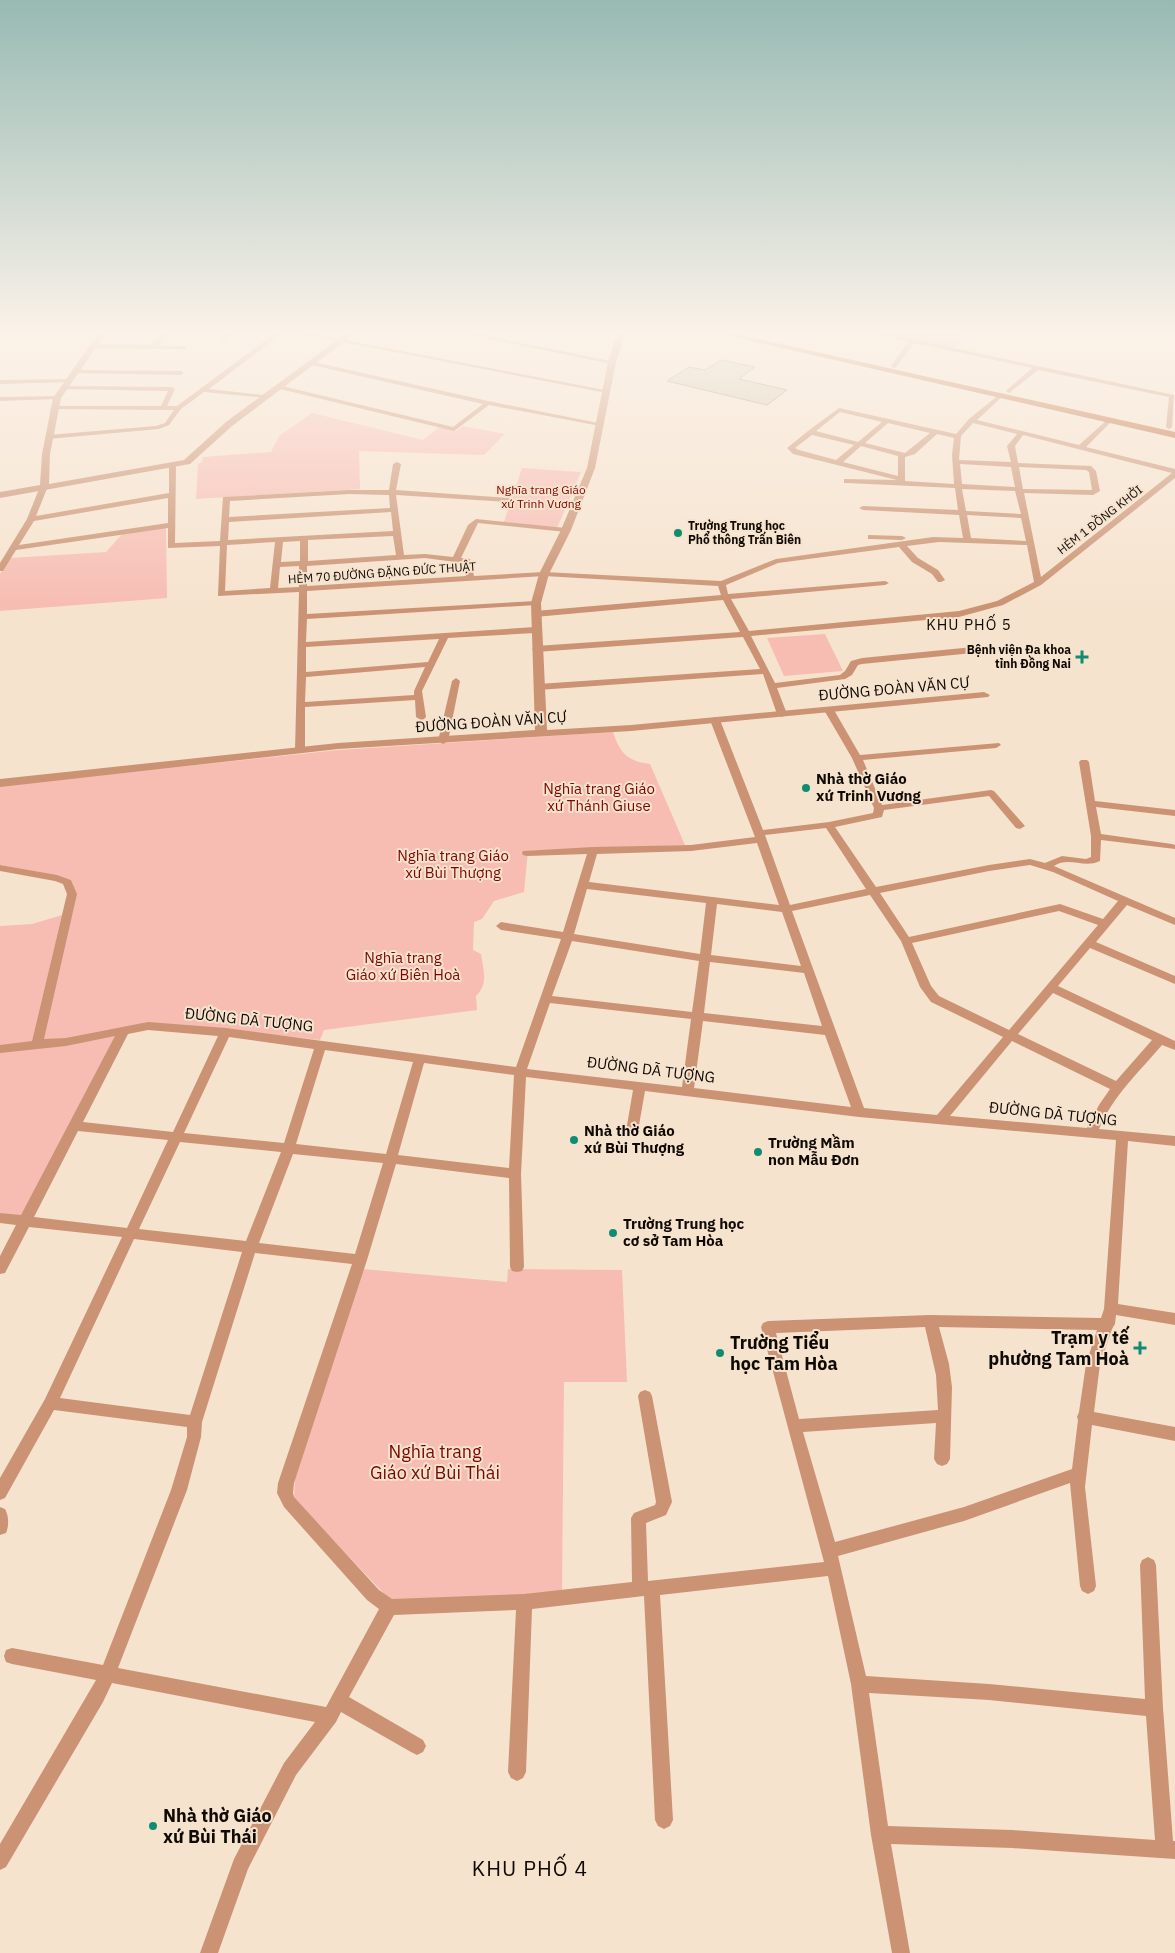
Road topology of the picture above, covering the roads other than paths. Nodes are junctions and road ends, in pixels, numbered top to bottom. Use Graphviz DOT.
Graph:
graph roads {
  1 [pos="50,423"];
  2 [pos="168,423"];
  3 [pos="230,423"];
  4 [pos="429,423"];
  5 [pos="462,423"];
  6 [pos="595,423"];
  7 [pos="821,423"];
  8 [pos="884,423"];
  9 [pos="896,423"];
  10 [pos="972,423"];
  11 [pos="983,423"];
  12 [pos="1107,423"];
  13 [pos="1127,423"];
  14 [pos="1137,423"];
  15 [pos="600,424"];
  16 [pos="1171,431"];
  17 [pos="810,432"];
  18 [pos="935,432"];
  19 [pos="1022,432"];
  20 [pos="48,437"];
  21 [pos="958,437"];
  22 [pos="860,444"];
  23 [pos="1081,447"];
  24 [pos="902,454"];
  25 [pos="838,462"];
  26 [pos="956,462"];
  27 [pos="397,464"];
  28 [pos="1014,464"];
  29 [pos="173,465"];
  30 [pos="1175,472"];
  31 [pos="847,481"];
  32 [pos="901,481"];
  33 [pos="44,486"];
  34 [pos="959,486"];
  35 [pos="1019,490"];
  36 [pos="392,493"];
  37 [pos="0,495"];
  38 [pos="171,496"];
  39 [pos="509,500"];
  40 [pos="862,508"];
  41 [pos="394,510"];
  42 [pos="963,513"];
  43 [pos="1024,516"];
  44 [pos="31,519"];
  45 [pos="225,520"];
  46 [pos="170,525"];
  47 [pos="566,530"];
  48 [pos="397,533"];
  49 [pos="871,537"];
  50 [pos="304,539"];
  51 [pos="941,539"];
  52 [pos="279,540"];
  53 [pos="967,540"];
  54 [pos="224,543"];
  55 [pos="1030,543"];
  56 [pos="900,544"];
  57 [pos="11,551"];
  58 [pos="0,555"];
  59 [pos="400,557"];
  60 [pos="456,559"];
  61 [pos="304,563"];
  62 [pos="277,565"];
  63 [pos="0,569"];
  64 [pos="544,574"];
  65 [pos="470,578"];
  66 [pos="941,580"];
  67 [pos="885,583"];
  68 [pos="1038,583"];
  69 [pos="722,584"];
  70 [pos="303,589"];
  71 [pos="274,590"];
  72 [pos="726,598"];
  73 [pos="535,608"];
  74 [pos="302,617"];
  75 [pos="535,630"];
  76 [pos="747,634"];
  77 [pos="445,635"];
  78 [pos="302,645"];
  79 [pos="536,649"];
  80 [pos="973,650"];
  81 [pos="430,664"];
  82 [pos="766,671"];
  83 [pos="302,675"];
  84 [pos="456,681"];
  85 [pos="538,686"];
  86 [pos="772,686"];
  87 [pos="984,695"];
  88 [pos="419,697"];
  89 [pos="301,705"];
  90 [pos="829,710"];
  91 [pos="782,714"];
  92 [pos="421,717"];
  93 [pos="715,720"];
  94 [pos="540,733"];
  95 [pos="443,741"];
  96 [pos="996,745"];
  97 [pos="300,750"];
  98 [pos="857,758"];
  99 [pos="1084,762"];
  100 [pos="0,783"];
  101 [pos="1092,804"];
  102 [pos="879,808"];
  103 [pos="1175,813"];
  104 [pos="829,825"];
  105 [pos="1020,826"];
  106 [pos="760,836"];
  107 [pos="1096,836"];
  108 [pos="1172,847"];
  109 [pos="593,850"];
  110 [pos="527,853"];
  111 [pos="1048,866"];
  112 [pos="0,868"];
  113 [pos="583,885"];
  114 [pos="872,890"];
  115 [pos="1125,900"];
  116 [pos="712,901"];
  117 [pos="785,909"];
  118 [pos="1175,922"];
  119 [pos="1105,924"];
  120 [pos="501,926"];
  121 [pos="567,938"];
  122 [pos="906,941"];
  123 [pos="1088,943"];
  124 [pos="704,958"];
  125 [pos="806,970"];
  126 [pos="1175,980"];
  127 [pos="1052,988"];
  128 [pos="546,999"];
  129 [pos="697,1017"];
  130 [pos="124,1031"];
  131 [pos="830,1031"];
  132 [pos="226,1032"];
  133 [pos="1012,1036"];
  134 [pos="1160,1039"];
  135 [pos="37,1044"];
  136 [pos="321,1044"];
  137 [pos="1175,1046"];
  138 [pos="0,1049"];
  139 [pos="420,1057"];
  140 [pos="520,1072"];
  141 [pos="640,1085"];
  142 [pos="1119,1088"];
  143 [pos="688,1091"];
  144 [pos="859,1112"];
  145 [pos="940,1119"];
  146 [pos="74,1126"];
  147 [pos="632,1131"];
  148 [pos="1091,1134"];
  149 [pos="178,1137"];
  150 [pos="1122,1138"];
  151 [pos="1175,1141"];
  152 [pos="289,1148"];
  153 [pos="392,1159"];
  154 [pos="515,1174"];
  155 [pos="0,1218"];
  156 [pos="24,1221"];
  157 [pos="131,1233"];
  158 [pos="250,1248"];
  159 [pos="360,1260"];
  160 [pos="517,1267"];
  161 [pos="0,1269"];
  162 [pos="1109,1317"];
  163 [pos="1175,1320"];
  164 [pos="930,1321"];
  165 [pos="644,1396"];
  166 [pos="50,1403"];
  167 [pos="944,1416"];
  168 [pos="1084,1417"];
  169 [pos="195,1422"];
  170 [pos="795,1426"];
  171 [pos="1175,1434"];
  172 [pos="942,1459"];
  173 [pos="1080,1473"];
  174 [pos="0,1493"];
  175 [pos="0,1514"];
  176 [pos="0,1528"];
  177 [pos="828,1551"];
  178 [pos="1148,1565"];
  179 [pos="834,1568"];
  180 [pos="1088,1586"];
  181 [pos="646,1588"];
  182 [pos="524,1602"];
  183 [pos="389,1607"];
  184 [pos="12,1656"];
  185 [pos="108,1673"];
  186 [pos="859,1684"];
  187 [pos="1154,1708"];
  188 [pos="335,1709"];
  189 [pos="417,1746"];
  190 [pos="517,1772"];
  191 [pos="664,1820"];
  192 [pos="880,1835"];
  193 [pos="1170,1850"];
  194 [pos="0,1860"];
  195 [pos="210,1953"];
  196 [pos="901,1953"];
  1 -- 20 [label="street"];
  2 -- 20 [label="street"];
  3 -- 29 [label="street"];
  4 -- 5 [label="street"];
  6 -- 15 [label="street"];
  7 -- 17 [label="street"];
  8 -- 22 [label="street"];
  9 -- 18 [label="street"];
  10 -- 21 [label="street"];
  11 -- 19 [label="street"];
  12 -- 23 [label="street"];
  13 -- 16 [label="main road"];
  14 -- 16 [label="main road"];
  15 -- 47 [label="street"];
  17 -- 22 [label="street"];
  17 -- 25 [label="street"];
  18 -- 21 [label="street"];
  18 -- 24 [label="street"];
  19 -- 23 [label="street"];
  19 -- 28 [label="street"];
  20 -- 33 [label="street"];
  21 -- 26 [label="street"];
  22 -- 24 [label="street"];
  22 -- 25 [label="street"];
  23 -- 30 [label="street"];
  24 -- 32 [label="street"];
  25 -- 32 [label="street"];
  26 -- 28 [label="street"];
  26 -- 34 [label="street"];
  27 -- 36 [label="street"];
  28 -- 35 [label="street"];
  28 -- 35 [label="street"];
  29 -- 33 [label="street"];
  29 -- 38 [label="street"];
  30 -- 68 [label="street, HẺM 1 ĐỒNG KHỞI"];
  31 -- 32 [label="street"];
  32 -- 34 [label="street"];
  33 -- 37 [label="street"];
  33 -- 44 [label="street"];
  34 -- 35 [label="street"];
  34 -- 42 [label="street"];
  35 -- 43 [label="street"];
  36 -- 39 [label="street"];
  36 -- 41 [label="street"];
  36 -- 45 [label="street"];
  38 -- 44 [label="street"];
  38 -- 46 [label="street"];
  40 -- 42 [label="street"];
  41 -- 45 [label="street"];
  41 -- 48 [label="street"];
  42 -- 43 [label="street"];
  42 -- 53 [label="street"];
  43 -- 55 [label="street"];
  44 -- 57 [label="street"];
  45 -- 54 [label="street"];
  46 -- 54 [label="street"];
  46 -- 57 [label="street"];
  47 -- 60 [label="street"];
  47 -- 64 [label="street"];
  48 -- 50 [label="street"];
  48 -- 59 [label="street"];
  49 -- 51 [label="street"];
  50 -- 52 [label="street"];
  50 -- 61 [label="street"];
  51 -- 53 [label="street"];
  51 -- 56 [label="street"];
  52 -- 54 [label="street"];
  52 -- 62 [label="street"];
  53 -- 55 [label="street"];
  54 -- 71 [label="street, HẺM 70 ĐƯỜNG ĐẶNG ĐỨC THUẬT"];
  55 -- 68 [label="street"];
  56 -- 66 [label="street"];
  56 -- 69 [label="street"];
  57 -- 58 [label="street"];
  57 -- 63 [label="street"];
  59 -- 60 [label="street"];
  59 -- 61 [label="street"];
  60 -- 65 [label="street"];
  61 -- 62 [label="street"];
  61 -- 70 [label="street"];
  62 -- 71 [label="street"];
  64 -- 65 [label="street, HẺM 70 ĐƯỜNG ĐẶNG ĐỨC THUẬT"];
  64 -- 69 [label="street, HẺM 70 ĐƯỜNG ĐẶNG ĐỨC THUẬT"];
  64 -- 73 [label="street"];
  65 -- 70 [label="street, HẺM 70 ĐƯỜNG ĐẶNG ĐỨC THUẬT"];
  67 -- 72 [label="street"];
  68 -- 76 [label="street, HẺM 1 ĐỒNG KHỞI"];
  69 -- 72 [label="street"];
  70 -- 71 [label="street, HẺM 70 ĐƯỜNG ĐẶNG ĐỨC THUẬT"];
  70 -- 74 [label="street"];
  72 -- 73 [label="street"];
  72 -- 76 [label="street"];
  73 -- 74 [label="street"];
  73 -- 75 [label="street"];
  74 -- 78 [label="street"];
  75 -- 77 [label="street"];
  75 -- 79 [label="street"];
  76 -- 79 [label="street, HẺM 1 ĐỒNG KHỞI"];
  76 -- 82 [label="street"];
  77 -- 78 [label="street"];
  77 -- 81 [label="street"];
  78 -- 83 [label="street"];
  79 -- 85 [label="street"];
  80 -- 86 [label="street"];
  81 -- 83 [label="street"];
  81 -- 88 [label="street"];
  82 -- 85 [label="street"];
  82 -- 86 [label="street"];
  83 -- 89 [label="street"];
  84 -- 95 [label="street"];
  85 -- 94 [label="street"];
  86 -- 91 [label="street"];
  87 -- 90 [label="street, ĐƯỜNG ĐOÀN VĂN CỰ"];
  88 -- 89 [label="street"];
  88 -- 92 [label="street"];
  89 -- 97 [label="street"];
  90 -- 91 [label="street, ĐƯỜNG ĐOÀN VĂN CỰ"];
  90 -- 98 [label="street"];
  91 -- 93 [label="street, ĐƯỜNG ĐOÀN VĂN CỰ"];
  93 -- 94 [label="street, ĐƯỜNG ĐOÀN VĂN CỰ"];
  93 -- 106 [label="street"];
  94 -- 95 [label="street, ĐƯỜNG ĐOÀN VĂN CỰ"];
  95 -- 97 [label="street, ĐƯỜNG ĐOÀN VĂN CỰ"];
  96 -- 98 [label="street"];
  97 -- 100 [label="street, ĐƯỜNG ĐOÀN VĂN CỰ"];
  98 -- 102 [label="street"];
  99 -- 101 [label="street"];
  101 -- 103 [label="street"];
  101 -- 107 [label="street"];
  102 -- 104 [label="street"];
  102 -- 105 [label="street"];
  104 -- 106 [label="street"];
  104 -- 114 [label="street"];
  106 -- 109 [label="street"];
  106 -- 117 [label="street"];
  107 -- 108 [label="street"];
  107 -- 111 [label="street"];
  109 -- 110 [label="street"];
  109 -- 113 [label="street"];
  111 -- 114 [label="street"];
  111 -- 115 [label="street"];
  112 -- 135 [label="street"];
  113 -- 116 [label="street"];
  113 -- 121 [label="street"];
  114 -- 117 [label="street"];
  114 -- 122 [label="street"];
  115 -- 118 [label="street"];
  115 -- 119 [label="street"];
  116 -- 117 [label="street"];
  116 -- 124 [label="street"];
  117 -- 125 [label="street"];
  119 -- 122 [label="street"];
  119 -- 123 [label="street"];
  120 -- 121 [label="street"];
  121 -- 124 [label="street"];
  121 -- 128 [label="street"];
  122 -- 133 [label="street"];
  123 -- 126 [label="street"];
  123 -- 127 [label="street"];
  124 -- 125 [label="street"];
  124 -- 129 [label="street"];
  125 -- 131 [label="street"];
  127 -- 133 [label="street"];
  127 -- 134 [label="street"];
  128 -- 129 [label="street"];
  128 -- 140 [label="street"];
  129 -- 131 [label="street"];
  129 -- 143 [label="street"];
  130 -- 132 [label="street, ĐƯỜNG DÃ TƯỢNG"];
  130 -- 135 [label="street, ĐƯỜNG DÃ TƯỢNG"];
  130 -- 146 [label="street"];
  131 -- 144 [label="street"];
  132 -- 136 [label="street, ĐƯỜNG DÃ TƯỢNG"];
  132 -- 149 [label="street"];
  133 -- 142 [label="street"];
  133 -- 145 [label="street"];
  134 -- 137 [label="street"];
  134 -- 142 [label="street"];
  135 -- 138 [label="street, ĐƯỜNG DÃ TƯỢNG"];
  136 -- 139 [label="street, ĐƯỜNG DÃ TƯỢNG"];
  136 -- 152 [label="street"];
  139 -- 140 [label="street, ĐƯỜNG DÃ TƯỢNG"];
  139 -- 153 [label="street"];
  140 -- 141 [label="street, ĐƯỜNG DÃ TƯỢNG"];
  140 -- 154 [label="street"];
  141 -- 143 [label="street, ĐƯỜNG DÃ TƯỢNG"];
  141 -- 147 [label="street"];
  142 -- 148 [label="street"];
  143 -- 144 [label="street, ĐƯỜNG DÃ TƯỢNG"];
  144 -- 145 [label="street, ĐƯỜNG DÃ TƯỢNG"];
  145 -- 148 [label="street, ĐƯỜNG DÃ TƯỢNG"];
  146 -- 149 [label="street"];
  146 -- 156 [label="street"];
  148 -- 150 [label="street, ĐƯỜNG DÃ TƯỢNG"];
  149 -- 152 [label="street"];
  149 -- 157 [label="street"];
  150 -- 151 [label="street, ĐƯỜNG DÃ TƯỢNG"];
  150 -- 162 [label="street"];
  152 -- 153 [label="street"];
  152 -- 158 [label="street"];
  153 -- 154 [label="street"];
  153 -- 159 [label="street"];
  154 -- 160 [label="street"];
  155 -- 156 [label="street"];
  156 -- 157 [label="street"];
  156 -- 161 [label="street"];
  157 -- 158 [label="street"];
  157 -- 166 [label="street"];
  158 -- 159 [label="street"];
  158 -- 169 [label="street"];
  159 -- 183 [label="street"];
  162 -- 163 [label="street"];
  162 -- 164 [label="street"];
  162 -- 168 [label="street"];
  164 -- 167 [label="street"];
  164 -- 170 [label="street"];
  165 -- 181 [label="street"];
  166 -- 169 [label="street"];
  166 -- 174 [label="street"];
  167 -- 170 [label="street"];
  167 -- 172 [label="street"];
  168 -- 171 [label="street"];
  168 -- 173 [label="street"];
  169 -- 185 [label="street"];
  170 -- 177 [label="street"];
  173 -- 177 [label="street"];
  173 -- 180 [label="street"];
  175 -- 176 [label="street"];
  177 -- 179 [label="street"];
  178 -- 187 [label="street"];
  179 -- 181 [label="street"];
  179 -- 186 [label="street"];
  181 -- 182 [label="street"];
  181 -- 191 [label="street"];
  182 -- 183 [label="street"];
  182 -- 190 [label="street"];
  183 -- 188 [label="street"];
  184 -- 185 [label="street"];
  185 -- 188 [label="street"];
  185 -- 194 [label="street"];
  186 -- 187 [label="street"];
  186 -- 192 [label="street"];
  187 -- 193 [label="street"];
  188 -- 189 [label="street"];
  188 -- 195 [label="street"];
  192 -- 193 [label="street"];
  192 -- 196 [label="street"];
}
